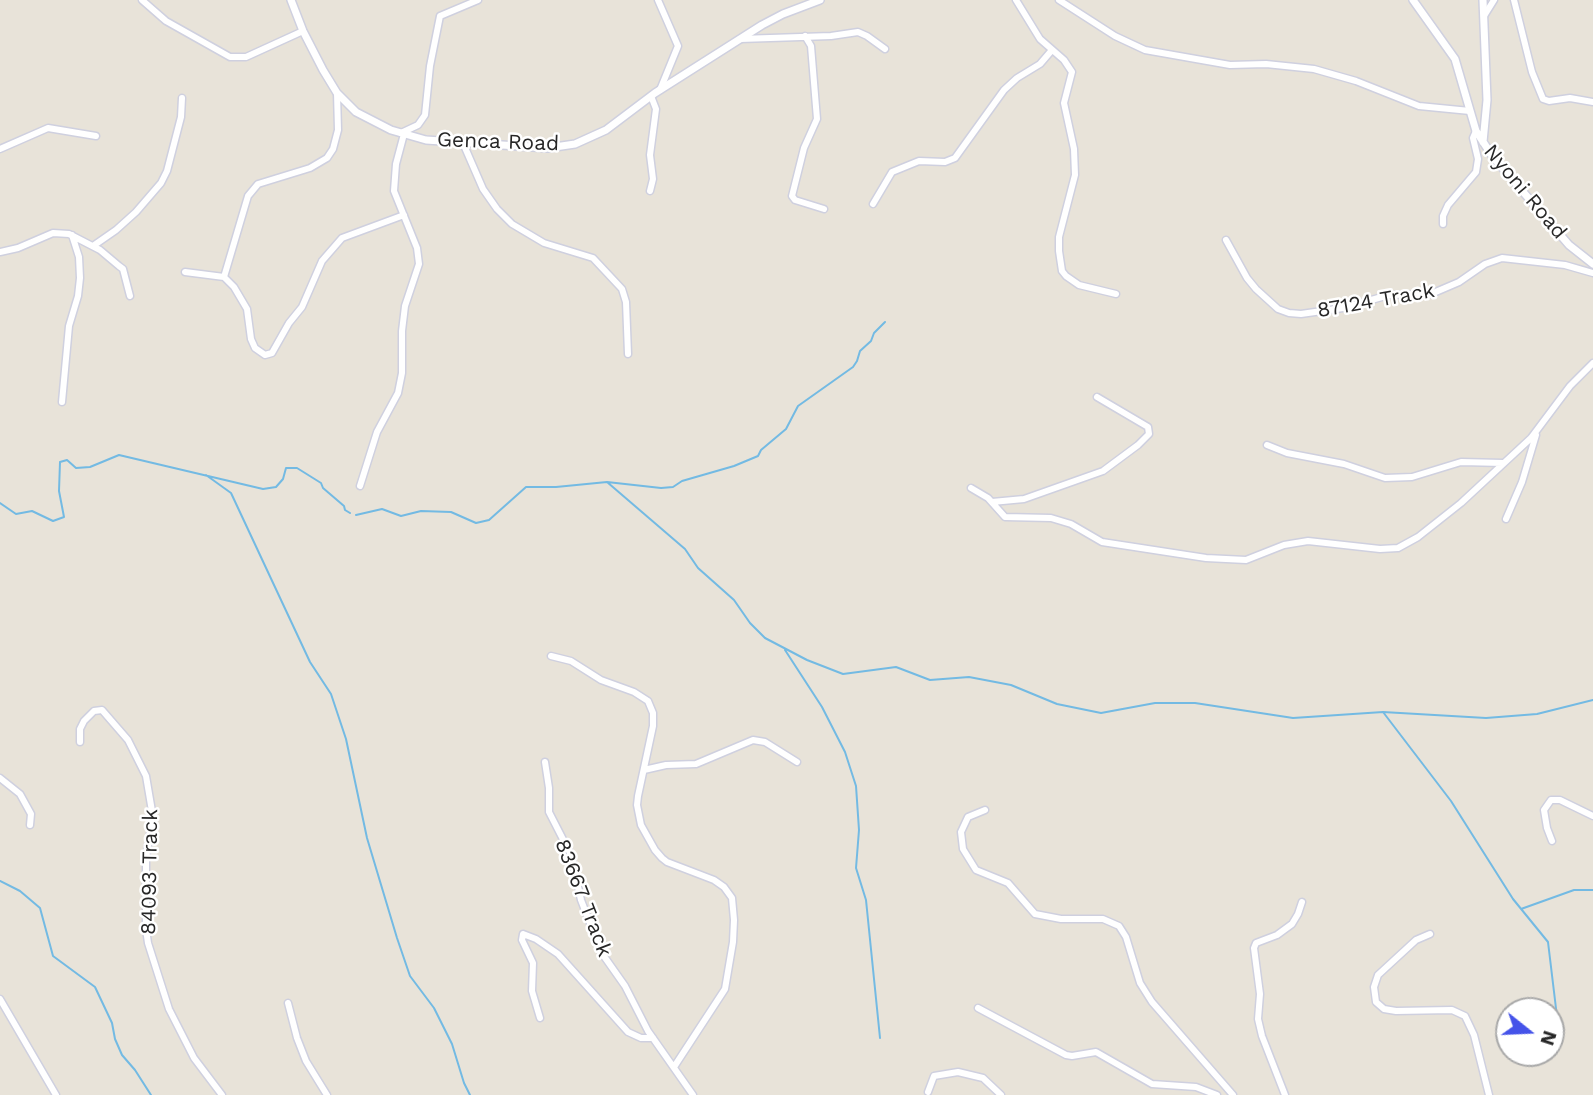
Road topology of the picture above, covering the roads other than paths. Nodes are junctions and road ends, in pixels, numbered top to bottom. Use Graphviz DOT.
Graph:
graph roads {
  1 [pos="142,0"];
  2 [pos="291,0"];
  3 [pos="478,0"];
  4 [pos="658,0"];
  5 [pos="820,0"];
  6 [pos="1016,0"];
  7 [pos="1059,0"];
  8 [pos="1413,0"];
  9 [pos="1483,0"];
  10 [pos="1494,0"];
  11 [pos="1514,0"];
  12 [pos="1483,17"];
  13 [pos="303,31"];
  14 [pos="805,36"];
  15 [pos="740,39"];
  16 [pos="885,49"];
  17 [pos="1052,50"];
  18 [pos="660,90"];
  19 [pos="337,93"];
  20 [pos="651,96"];
  21 [pos="182,98"];
  22 [pos="1593,102"];
  23 [pos="1469,111"];
  24 [pos="1476,131"];
  25 [pos="402,134"];
  26 [pos="96,136"];
  27 [pos="1482,142"];
  28 [pos="463,143"];
  29 [pos="0,149"];
  30 [pos="650,191"];
  31 [pos="873,204"];
  32 [pos="824,209"];
  33 [pos="404,215"];
  34 [pos="1443,224"];
  35 [pos="72,235"];
  36 [pos="1226,240"];
  37 [pos="93,246"];
  38 [pos="0,252"];
  39 [pos="1593,264"];
  40 [pos="185,272"];
  41 [pos="1593,273"];
  42 [pos="224,277"];
  43 [pos="1116,294"];
  44 [pos="130,296"];
  45 [pos="628,354"];
  46 [pos="1593,363"];
  47 [pos="1097,397"];
  48 [pos="62,402"];
  49 [pos="1536,433"];
  50 [pos="1267,445"];
  51 [pos="1503,463"];
  52 [pos="360,486"];
  53 [pos="971,488"];
  54 [pos="992,502"];
  55 [pos="1506,519"];
  56 [pos="551,656"];
  57 [pos="80,742"];
  58 [pos="545,762"];
  59 [pos="797,762"];
  60 [pos="644,770"];
  61 [pos="0,778"];
  62 [pos="985,810"];
  63 [pos="1593,816"];
  64 [pos="30,825"];
  65 [pos="1552,841"];
  66 [pos="1302,902"];
  67 [pos="1430,934"];
  68 [pos="0,999"];
  69 [pos="288,1003"];
  70 [pos="978,1008"];
  71 [pos="540,1018"];
  72 [pos="653,1038"];
  73 [pos="674,1068"];
  74 [pos="928,1092"];
  75 [pos="56,1095"];
  76 [pos="222,1095"];
  77 [pos="327,1095"];
  78 [pos="693,1095"];
  79 [pos="1001,1095"];
  80 [pos="1217,1095"];
  81 [pos="1233,1095"];
  82 [pos="1285,1095"];
  83 [pos="1489,1095"];
  1 -- 13 [label="street"];
  2 -- 13 [label="street, Genca Road"];
  3 -- 25 [label="street"];
  4 -- 18 [label="street"];
  5 -- 15 [label="street, Genca Road"];
  6 -- 17 [label="street"];
  7 -- 23 [label="street"];
  8 -- 23 [label="street, Nyoni Road"];
  9 -- 12 [label="street"];
  10 -- 12 [label="street"];
  11 -- 22 [label="street"];
  12 -- 27 [label="street"];
  13 -- 19 [label="street, Genca Road"];
  14 -- 15 [label="street"];
  14 -- 16 [label="street"];
  14 -- 32 [label="street"];
  15 -- 18 [label="street, Genca Road"];
  17 -- 31 [label="street"];
  17 -- 43 [label="street"];
  18 -- 20 [label="street, Genca Road"];
  19 -- 25 [label="street, Genca Road"];
  19 -- 42 [label="street"];
  20 -- 28 [label="street, Genca Road"];
  20 -- 30 [label="street"];
  21 -- 37 [label="street"];
  23 -- 24 [label="street, Nyoni Road"];
  24 -- 27 [label="street, Nyoni Road"];
  24 -- 34 [label="street"];
  25 -- 28 [label="street, Genca Road"];
  25 -- 33 [label="street"];
  26 -- 29 [label="street"];
  27 -- 39 [label="street, Nyoni Road"];
  28 -- 45 [label="street"];
  33 -- 42 [label="street"];
  33 -- 52 [label="street"];
  35 -- 37 [label="street"];
  35 -- 38 [label="street"];
  35 -- 48 [label="street"];
  36 -- 41 [label="street, 87124 Track"];
  37 -- 44 [label="street"];
  40 -- 42 [label="street"];
  46 -- 49 [label="street"];
  47 -- 54 [label="street"];
  49 -- 51 [label="street"];
  49 -- 55 [label="street"];
  50 -- 51 [label="street"];
  51 -- 54 [label="street"];
  53 -- 54 [label="street"];
  56 -- 60 [label="street"];
  57 -- 76 [label="street, 84093 Track"];
  58 -- 72 [label="street, 83667 Track"];
  59 -- 60 [label="street"];
  60 -- 73 [label="street"];
  61 -- 64 [label="street"];
  62 -- 81 [label="street"];
  63 -- 65 [label="street"];
  66 -- 82 [label="street"];
  67 -- 83 [label="street"];
  68 -- 75 [label="street"];
  69 -- 77 [label="street"];
  70 -- 80 [label="street"];
  71 -- 72 [label="street"];
  72 -- 73 [label="street, 83667 Track"];
  73 -- 78 [label="street, 83667 Track"];
  74 -- 79 [label="street"];
}
